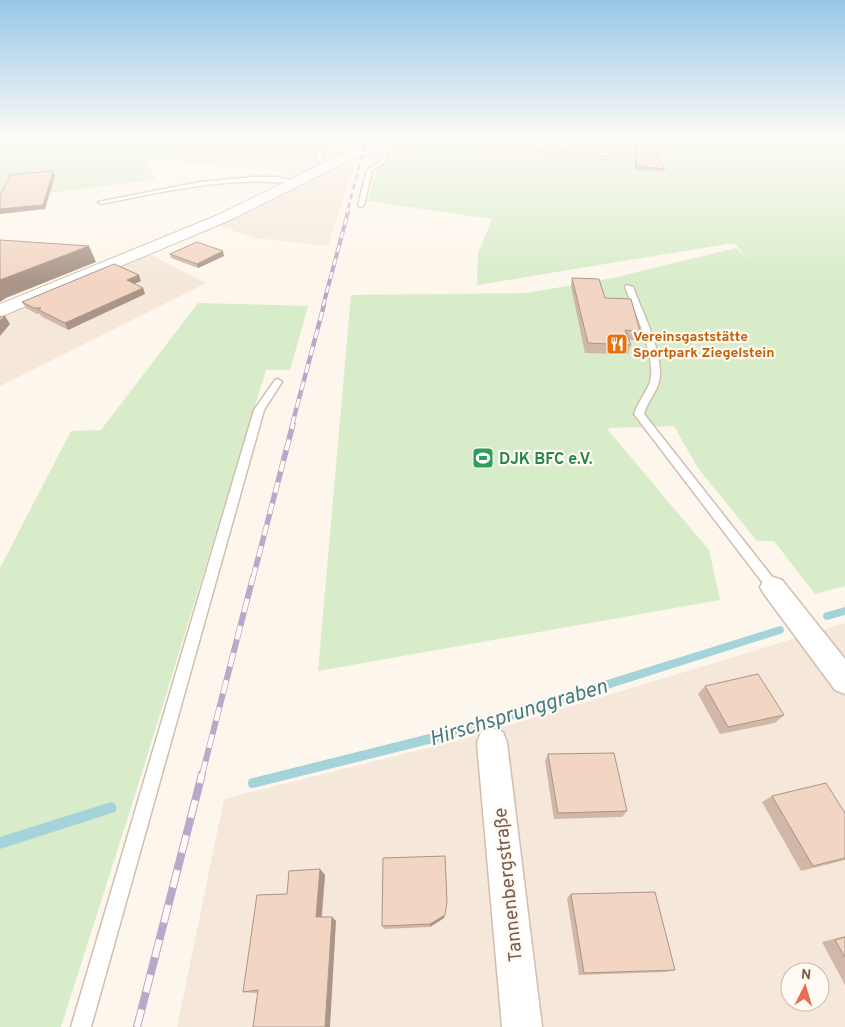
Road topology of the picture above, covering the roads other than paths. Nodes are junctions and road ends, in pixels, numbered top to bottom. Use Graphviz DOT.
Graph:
graph roads {
  1 [pos="173,188"];
  2 [pos="286,188"];
  3 [pos="365,188"];
  4 [pos="102,202"];
  5 [pos="361,205"];
  6 [pos="629,287"];
  7 [pos="0,311"];
  8 [pos="278,382"];
  9 [pos="773,587"];
  10 [pos="845,681"];
  11 [pos="492,743"];
  12 [pos="81,1027"];
  13 [pos="522,1027"];
  1 -- 4 [label="lane"];
  2 -- 7 [label="street"];
  3 -- 5 [label="lane"];
  6 -- 9 [label="lane"];
  8 -- 12 [label="lane"];
  9 -- 10 [label="street"];
  11 -- 13 [label="street, Tannenbergstraße"];
}
